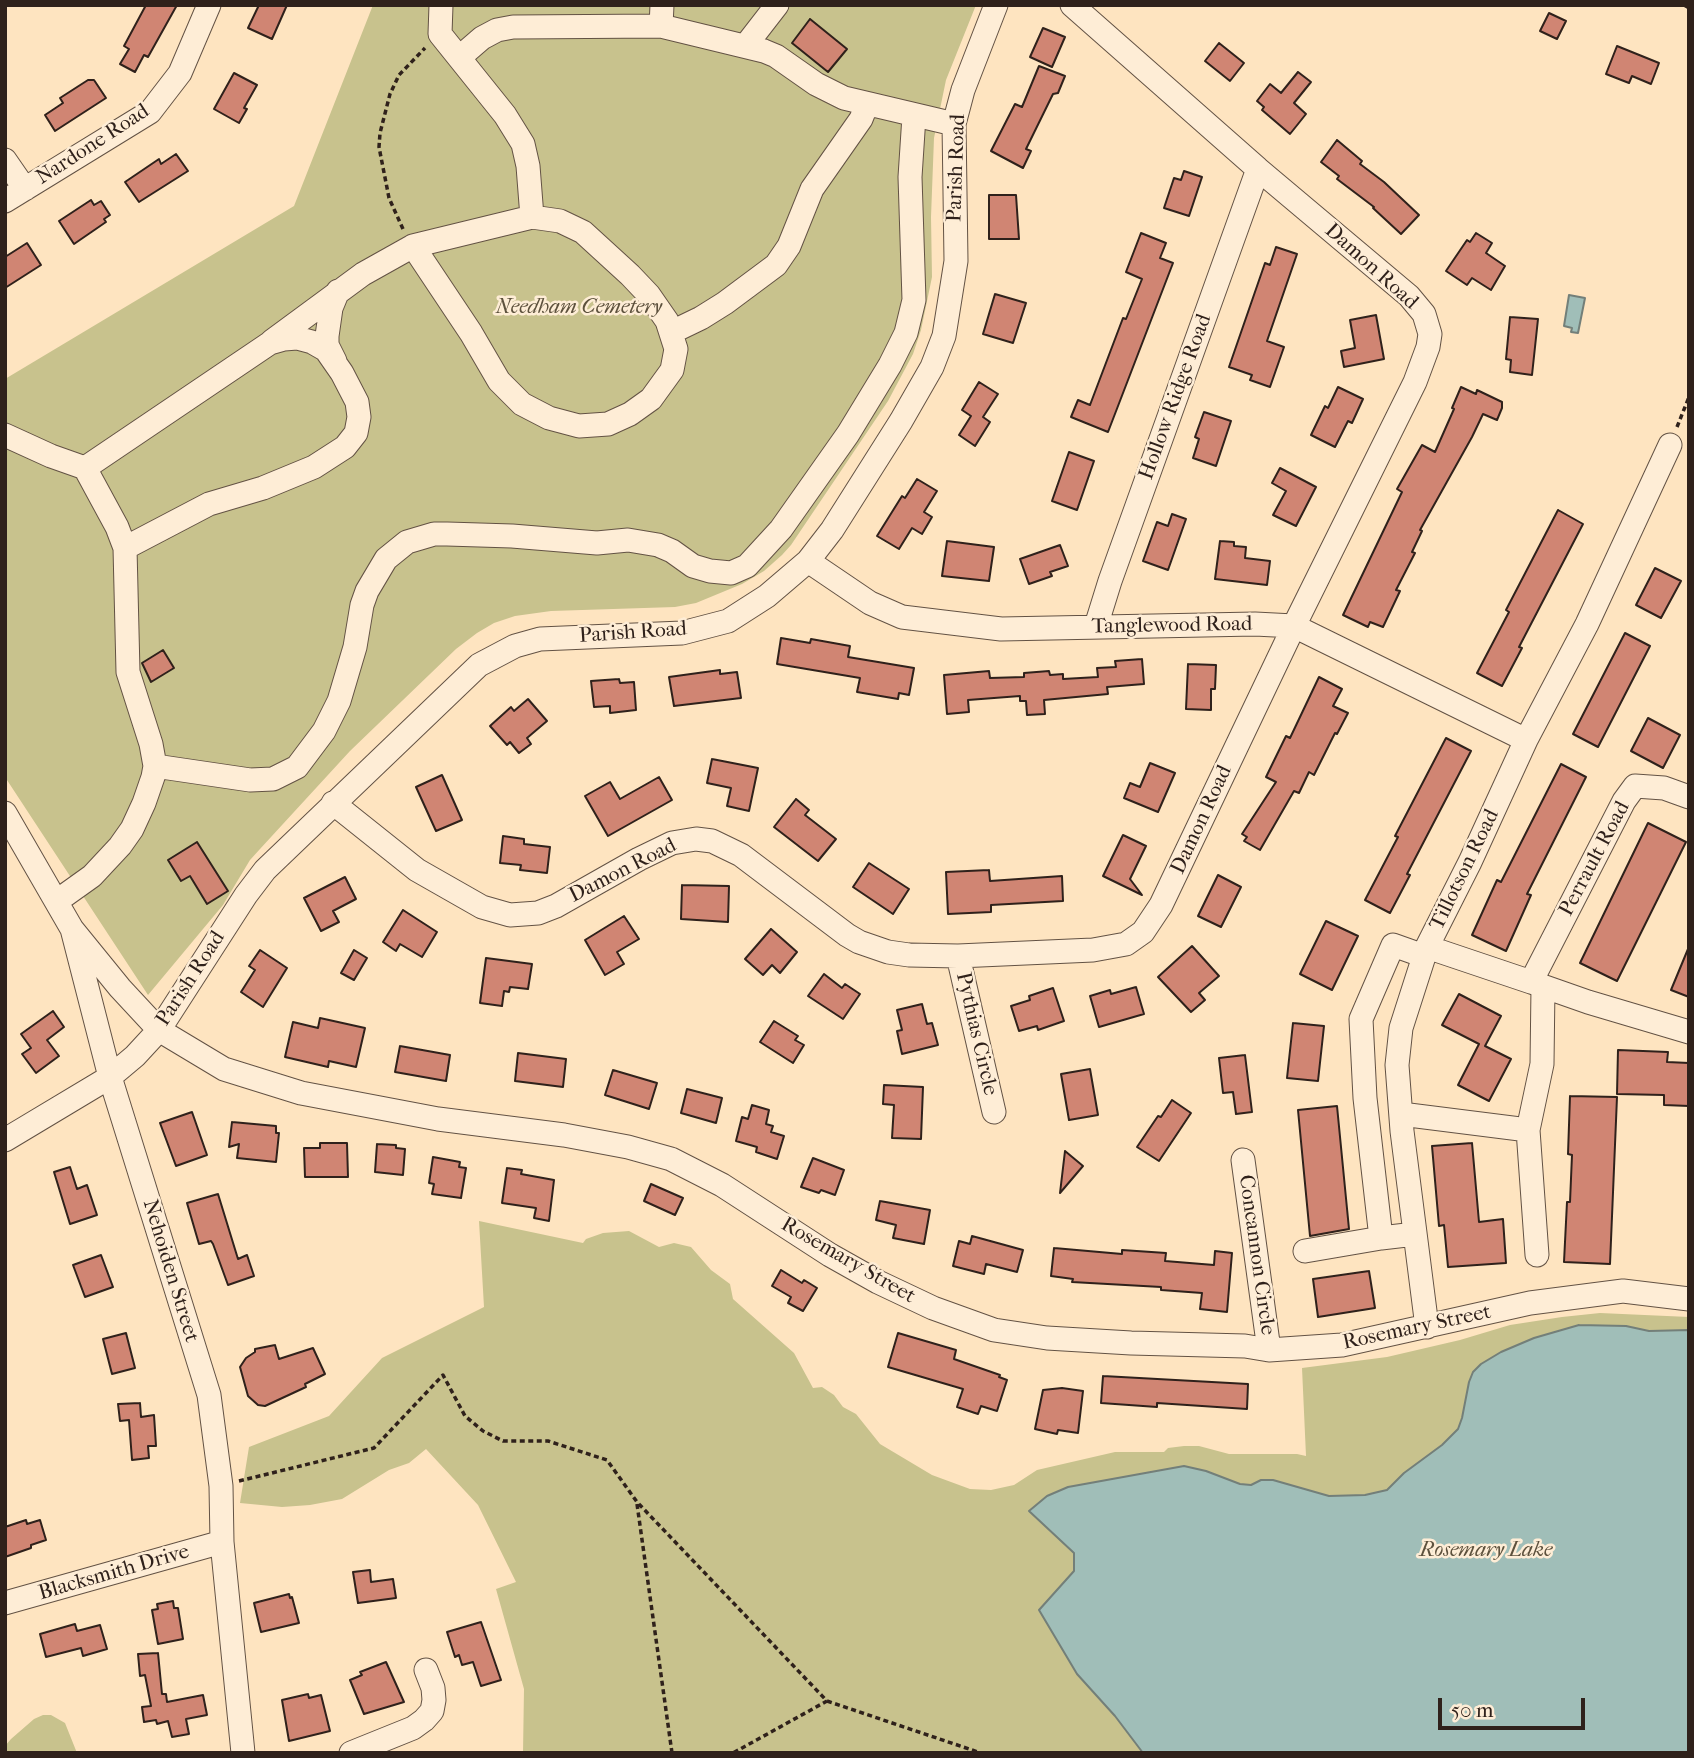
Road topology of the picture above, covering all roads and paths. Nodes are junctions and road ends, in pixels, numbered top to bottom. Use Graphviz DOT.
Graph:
graph roads {
  1 [pos="209,5"];
  2 [pos="441,5"];
  3 [pos="777,5"];
  4 [pos="996,5"];
  5 [pos="1072,5"];
  6 [pos="661,16"];
  7 [pos="440,34"];
  8 [pos="746,45"];
  9 [pos="460,57"];
  10 [pos="867,104"];
  11 [pos="914,116"];
  12 [pos="954,124"];
  13 [pos="5,160"];
  14 [pos="1258,169"];
  15 [pos="25,189"];
  16 [pos="5,201"];
  17 [pos="532,217"];
  18 [pos="413,246"];
  19 [pos="339,291"];
  20 [pos="672,332"];
  21 [pos="270,343"];
  22 [pos="335,362"];
  23 [pos="1689,397"];
  24 [pos="5,435"];
  25 [pos="1670,445"];
  26 [pos="85,468"];
  27 [pos="125,548"];
  28 [pos="808,561"];
  29 [pos="1096,626"];
  30 [pos="1294,626"];
  31 [pos="1526,740"];
  32 [pos="155,766"];
  33 [pos="1689,797"];
  34 [pos="333,803"];
  35 [pos="5,813"];
  36 [pos="57,901"];
  37 [pos="72,929"];
  38 [pos="1425,952"];
  39 [pos="958,956"];
  40 [pos="1537,985"];
  41 [pos="159,1030"];
  42 [pos="1689,1032"];
  43 [pos="110,1077"];
  44 [pos="994,1112"];
  45 [pos="1401,1114"];
  46 [pos="1528,1130"];
  47 [pos="5,1140"];
  48 [pos="1242,1160"];
  49 [pos="1415,1234"];
  50 [pos="1381,1238"];
  51 [pos="1306,1251"];
  52 [pos="1537,1255"];
  53 [pos="1689,1299"];
  54 [pos="1427,1327"];
  55 [pos="1269,1350"];
  56 [pos="222,1486"];
  57 [pos="637,1502"];
  58 [pos="222,1542"];
  59 [pos="5,1603"];
  60 [pos="426,1670"];
  61 [pos="827,1701"];
  62 [pos="243,1753"];
  63 [pos="351,1753"];
  64 [pos="672,1753"];
  65 [pos="733,1753"];
  66 [pos="981,1753"];
  1 -- 15 [label="street, Nardone Road"];
  2 -- 7 [label="street"];
  3 -- 8 [label="street"];
  4 -- 12 [label="street, Parish Road"];
  5 -- 14 [label="street, Damon Road"];
  6 -- 8 [label="street"];
  6 -- 9 [label="street"];
  7 -- 9 [label="street"];
  7 -- 18 [label="path"];
  8 -- 10 [label="street"];
  9 -- 17 [label="street"];
  10 -- 11 [label="street"];
  10 -- 20 [label="street"];
  11 -- 12 [label="street"];
  11 -- 32 [label="street"];
  12 -- 28 [label="street, Parish Road"];
  13 -- 15 [label="street"];
  14 -- 29 [label="street, Hollow Ridge Road"];
  14 -- 30 [label="street, Damon Road"];
  15 -- 16 [label="street, Nardone Road"];
  17 -- 18 [label="street"];
  17 -- 20 [label="street"];
  18 -- 19 [label="street"];
  18 -- 20 [label="street"];
  19 -- 21 [label="street"];
  19 -- 22 [label="street"];
  21 -- 22 [label="street"];
  21 -- 26 [label="street"];
  22 -- 27 [label="street"];
  23 -- 25 [label="path"];
  24 -- 26 [label="street"];
  25 -- 31 [label="street, Tillotson Road"];
  26 -- 27 [label="street"];
  27 -- 32 [label="street"];
  28 -- 29 [label="street, Tanglewood Road"];
  28 -- 34 [label="street, Parish Road"];
  29 -- 30 [label="street, Tanglewood Road"];
  30 -- 31 [label="street, Tanglewood Road"];
  30 -- 39 [label="street, Damon Road"];
  31 -- 38 [label="street, Tillotson Road"];
  32 -- 36 [label="street"];
  33 -- 40 [label="street, Perrault Road"];
  34 -- 39 [label="street, Damon Road"];
  34 -- 41 [label="street, Parish Road"];
  35 -- 36 [label="street, Nehoiden Street"];
  36 -- 37 [label="street, Nehoiden Street"];
  37 -- 41 [label="street, Rosemary Street"];
  37 -- 43 [label="street, Nehoiden Street"];
  38 -- 40 [label="street"];
  38 -- 45 [label="street, Tillotson Road"];
  38 -- 50 [label="street"];
  39 -- 44 [label="street, Pythias Circle"];
  40 -- 42 [label="street"];
  40 -- 46 [label="street"];
  41 -- 43 [label="street, Parish Road"];
  41 -- 55 [label="street, Rosemary Street"];
  43 -- 47 [label="street, Parish Road"];
  43 -- 56 [label="street, Nehoiden Street"];
  45 -- 46 [label="street"];
  45 -- 49 [label="street, Tillotson Road"];
  46 -- 52 [label="street"];
  48 -- 55 [label="street, Concannon Circle"];
  49 -- 50 [label="street"];
  49 -- 54 [label="street, Tillotson Road"];
  50 -- 51 [label="street"];
  53 -- 54 [label="street, Rosemary Street"];
  54 -- 55 [label="street, Rosemary Street"];
  56 -- 57 [label="path"];
  56 -- 58 [label="street, Nehoiden Street"];
  57 -- 61 [label="path"];
  57 -- 64 [label="path"];
  58 -- 59 [label="street, Blacksmith Drive"];
  58 -- 62 [label="street, Nehoiden Street"];
  60 -- 63 [label="street"];
  61 -- 65 [label="path"];
  61 -- 66 [label="path"];
}
